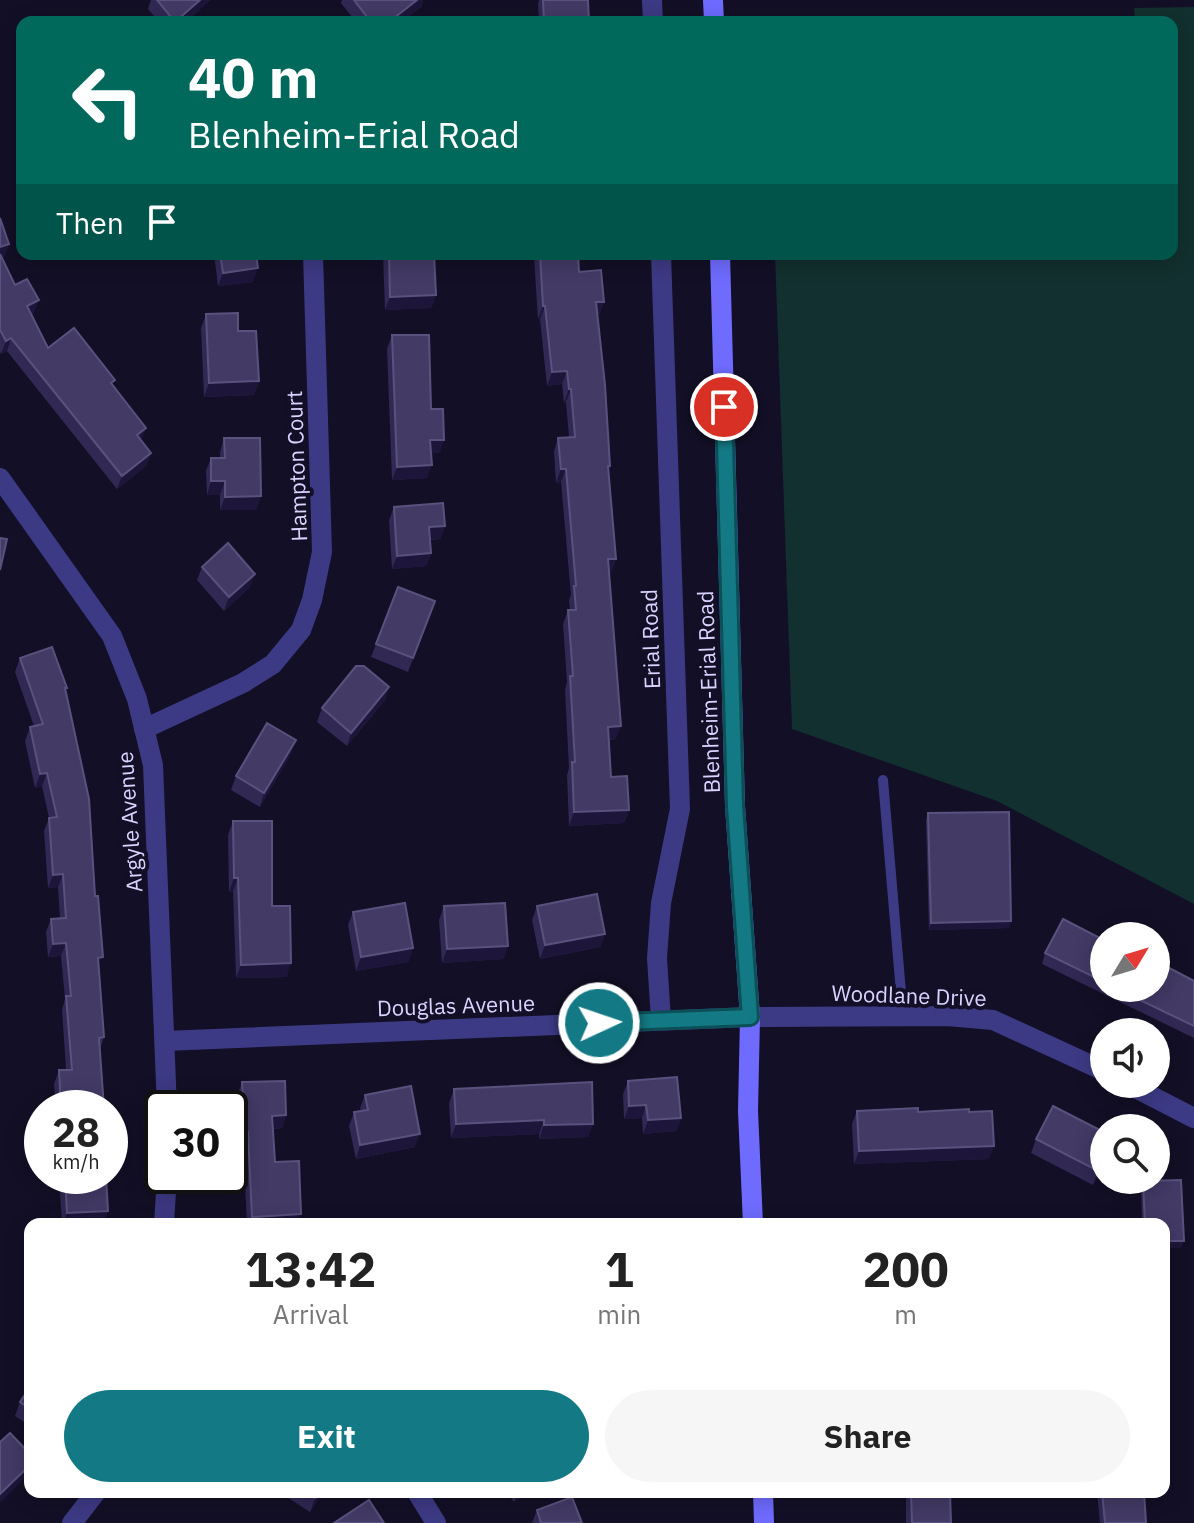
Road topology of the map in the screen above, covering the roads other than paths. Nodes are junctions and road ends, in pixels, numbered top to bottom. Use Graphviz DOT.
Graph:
graph roads {
  1 [pos="313,260"];
  2 [pos="661,260"];
  3 [pos="720,260"];
  4 [pos="0,478"];
  5 [pos="144,729"];
  6 [pos="883,780"];
  7 [pos="903,1016"];
  8 [pos="750,1017"];
  9 [pos="661,1020"];
  10 [pos="165,1041"];
  11 [pos="1090,1065"];
  12 [pos="166,1090"];
  13 [pos="1155,1098"];
  14 [pos="1194,1118"];
  15 [pos="166,1194"];
  16 [pos="164,1218"];
  17 [pos="753,1218"];
  18 [pos="91,1498"];
  19 [pos="421,1498"];
  20 [pos="763,1498"];
  21 [pos="72,1523"];
  22 [pos="436,1523"];
  23 [pos="764,1523"];
  1 -- 5 [label="street, Hampton Court"];
  2 -- 9 [label="street, Erial Road"];
  3 -- 8 [label="main road, Blenheim-Erial Road"];
  4 -- 5 [label="street, Argyle Avenue"];
  5 -- 10 [label="street, Argyle Avenue"];
  6 -- 7 [label="lane"];
  7 -- 8 [label="street, Woodlane Drive"];
  7 -- 11 [label="street, Woodlane Drive"];
  8 -- 9 [label="street, Douglas Avenue"];
  8 -- 17 [label="main road, Blenheim-Erial Road"];
  9 -- 10 [label="street, Douglas Avenue"];
  10 -- 12 [label="street, Argyle Avenue"];
  13 -- 14 [label="street"];
  15 -- 16 [label="street"];
  18 -- 21 [label="street"];
  19 -- 22 [label="street"];
  20 -- 23 [label="main road"];
}
